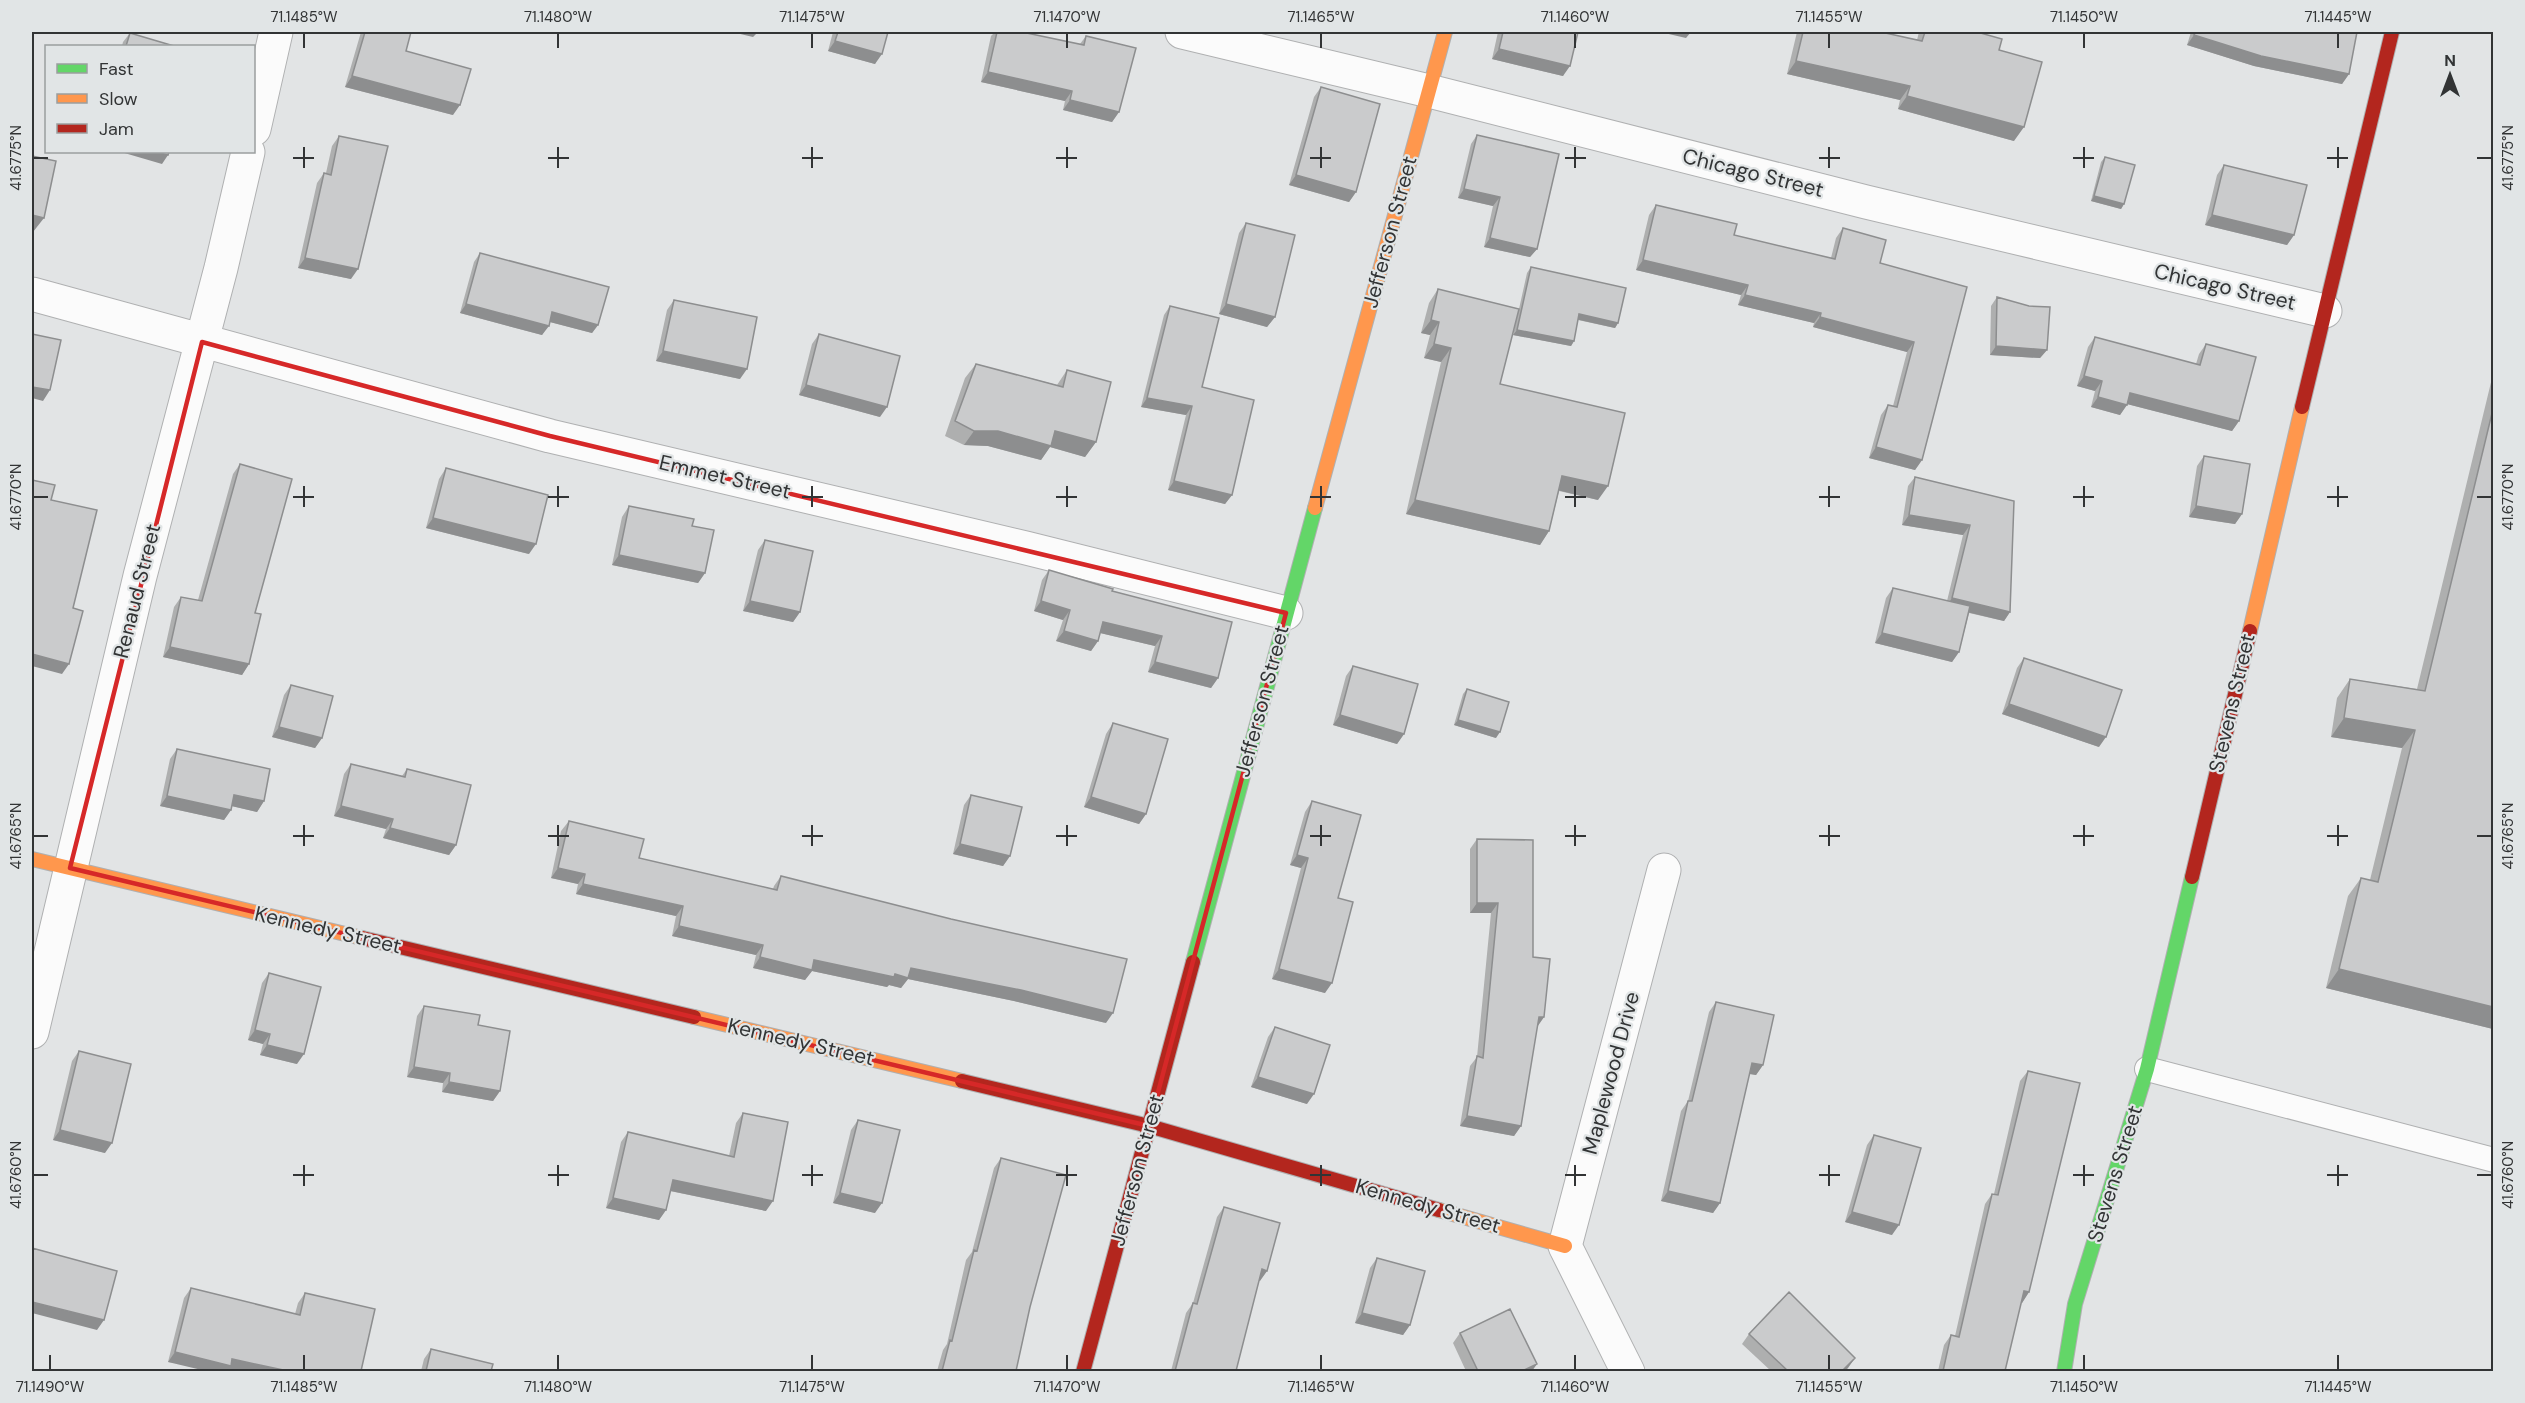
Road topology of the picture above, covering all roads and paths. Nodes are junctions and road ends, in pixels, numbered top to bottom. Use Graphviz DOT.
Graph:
graph roads {
  1 [pos="276,32"];
  2 [pos="1182,32"];
  3 [pos="1445,32"];
  4 [pos="2392,32"];
  5 [pos="1429,91"];
  6 [pos="255,125"];
  7 [pos="248,153"];
  8 [pos="32,294"];
  9 [pos="2325,311"];
  10 [pos="202,342"];
  11 [pos="1286,613"];
  12 [pos="32,859"];
  13 [pos="70,868"];
  14 [pos="1664,870"];
  15 [pos="32,1032"];
  16 [pos="2147,1069"];
  17 [pos="1149,1125"];
  18 [pos="2493,1160"];
  19 [pos="1565,1246"];
  20 [pos="1083,1371"];
  21 [pos="1628,1371"];
  22 [pos="2064,1371"];
  1 -- 6 [label="street"];
  2 -- 5 [label="street, Chicago Street"];
  3 -- 5 [label="street, Jefferson Street"];
  4 -- 9 [label="street, Stevens Street"];
  5 -- 9 [label="street, Chicago Street"];
  5 -- 11 [label="street, Jefferson Street"];
  7 -- 10 [label="street, Renaud Street"];
  8 -- 10 [label="street, Emmet Street"];
  9 -- 16 [label="street, Stevens Street"];
  10 -- 11 [label="street, Emmet Street"];
  10 -- 13 [label="street, Renaud Street"];
  11 -- 17 [label="street, Jefferson Street"];
  12 -- 13 [label="street, Kennedy Street"];
  13 -- 15 [label="street, Renaud Street"];
  13 -- 17 [label="street, Kennedy Street"];
  14 -- 19 [label="street, Maplewood Drive"];
  16 -- 18 [label="lane"];
  16 -- 22 [label="street, Stevens Street"];
  17 -- 19 [label="street, Kennedy Street"];
  17 -- 20 [label="street, Jefferson Street"];
  19 -- 21 [label="street"];
}
